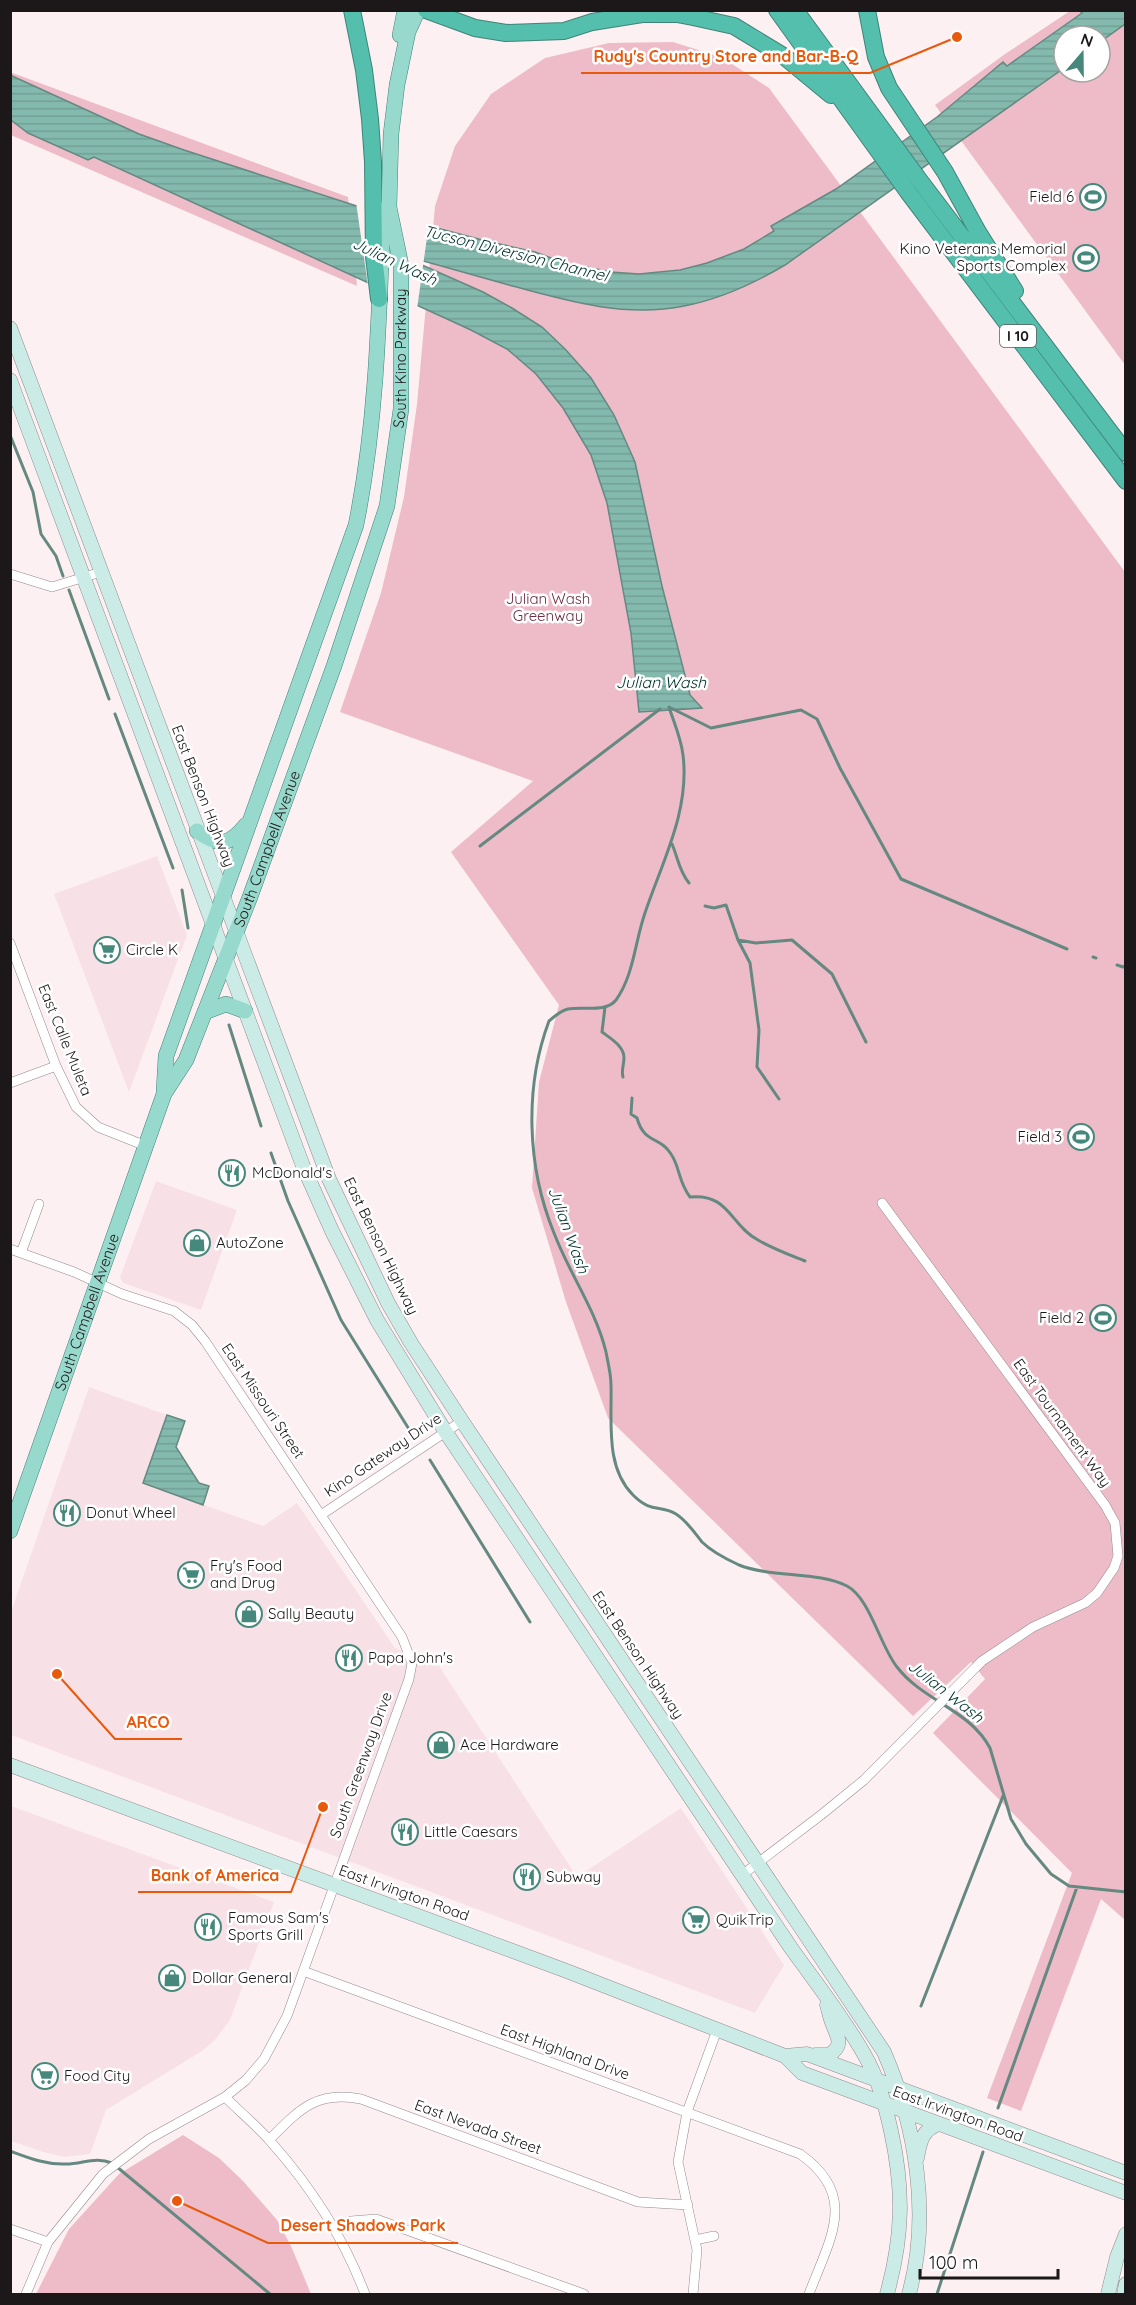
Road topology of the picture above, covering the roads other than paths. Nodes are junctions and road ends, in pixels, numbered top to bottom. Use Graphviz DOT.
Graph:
graph roads {
  1 [pos="351,10"];
  2 [pos="405,10"];
  3 [pos="418,10"];
  4 [pos="426,10"];
  5 [pos="777,10"];
  6 [pos="795,10"];
  7 [pos="867,10"];
  8 [pos="852,113"];
  9 [pos="885,144"];
  10 [pos="914,187"];
  11 [pos="382,205"];
  12 [pos="379,299"];
  13 [pos="10,328"];
  14 [pos="10,380"];
  15 [pos="1072,381"];
  16 [pos="1125,453"];
  17 [pos="1125,481"];
  18 [pos="101,572"];
  19 [pos="10,574"];
  20 [pos="84,577"];
  21 [pos="310,658"];
  22 [pos="334,666"];
  23 [pos="253,815"];
  24 [pos="197,831"];
  25 [pos="223,899"];
  26 [pos="214,926"];
  27 [pos="235,933"];
  28 [pos="10,942"];
  29 [pos="226,957"];
  30 [pos="15,966"];
  31 [pos="246,1011"];
  32 [pos="205,1012"];
  33 [pos="56,1066"];
  34 [pos="10,1083"];
  35 [pos="164,1094"];
  36 [pos="146,1146"];
  37 [pos="882,1203"];
  38 [pos="39,1204"];
  39 [pos="10,1249"];
  40 [pos="21,1253"];
  41 [pos="99,1283"];
  42 [pos="462,1421"];
  43 [pos="446,1431"];
  44 [pos="321,1515"];
  45 [pos="10,1531"];
  46 [pos="412,1663"];
  47 [pos="633,1678"];
  48 [pos="618,1689"];
  49 [pos="10,1765"];
  50 [pos="757,1865"];
  51 [pos="742,1875"];
  52 [pos="333,1884"];
  53 [pos="303,1971"];
  54 [pos="824,1994"];
  55 [pos="717,2030"];
  56 [pos="807,2054"];
  57 [pos="785,2056"];
  58 [pos="878,2081"];
  59 [pos="899,2089"];
  60 [pos="225,2097"];
  61 [pos="885,2104"];
  62 [pos="687,2112"];
  63 [pos="905,2112"];
  64 [pos="939,2124"];
  65 [pos="269,2140"];
  66 [pos="916,2166"];
  67 [pos="1125,2173"];
  68 [pos="1125,2193"];
  69 [pos="688,2205"];
  70 [pos="335,2228"];
  71 [pos="10,2229"];
  72 [pos="1125,2234"];
  73 [pos="714,2236"];
  74 [pos="695,2240"];
  75 [pos="48,2242"];
  76 [pos="1125,2283"];
  77 [pos="26,2295"];
  78 [pos="365,2295"];
  79 [pos="584,2295"];
  80 [pos="693,2295"];
  81 [pos="809,2295"];
  82 [pos="887,2295"];
  83 [pos="909,2295"];
  84 [pos="1108,2295"];
  85 [pos="1124,2295"];
  1 -- 11 [label="highway"];
  2 -- 11 [label="main road, South Kino Parkway"];
  3 -- 11 [label="main road, South Kino Parkway"];
  4 -- 8 [label="highway"];
  5 -- 8 [label="highway, I 10"];
  6 -- 9 [label="highway, I 10"];
  7 -- 15 [label="highway"];
  8 -- 9 [label="highway, I 10"];
  9 -- 10 [label="highway, I 10"];
  10 -- 15 [label="highway, I 10"];
  10 -- 17 [label="highway, I 10"];
  11 -- 12 [label="highway"];
  11 -- 22 [label="main road, South Kino Parkway"];
  12 -- 21 [label="main road, South Kino Parkway"];
  13 -- 18 [label="main road, East Benson Highway"];
  14 -- 20 [label="main road"];
  15 -- 16 [label="highway, I 10"];
  18 -- 20 [label="street"];
  18 -- 24 [label="main road, East Benson Highway"];
  19 -- 20 [label="street"];
  20 -- 26 [label="main road"];
  21 -- 23 [label="main road, South Campbell Avenue"];
  22 -- 27 [label="main road, South Campbell Avenue"];
  23 -- 24 [label="main road"];
  23 -- 25 [label="main road, South Campbell Avenue"];
  24 -- 25 [label="main road, East Benson Highway"];
  25 -- 26 [label="main road, South Campbell Avenue"];
  25 -- 27 [label="main road, East Benson Highway"];
  26 -- 29 [label="main road"];
  26 -- 35 [label="main road, South Campbell Avenue"];
  27 -- 29 [label="main road, South Campbell Avenue"];
  27 -- 42 [label="main road, East Benson Highway"];
  28 -- 30 [label="street, East Calle Muleta"];
  29 -- 31 [label="main road"];
  29 -- 32 [label="main road, South Campbell Avenue"];
  30 -- 33 [label="street, East Calle Muleta"];
  31 -- 32 [label="main road"];
  31 -- 43 [label="main road"];
  32 -- 35 [label="main road, South Campbell Avenue"];
  33 -- 34 [label="street"];
  33 -- 36 [label="street, East Calle Muleta"];
  35 -- 36 [label="main road, South Campbell Avenue"];
  36 -- 41 [label="main road, South Campbell Avenue"];
  37 -- 50 [label="street, East Tournament Way"];
  38 -- 40 [label="street"];
  39 -- 40 [label="street, East Missouri Street"];
  40 -- 41 [label="street, East Missouri Street"];
  41 -- 44 [label="street, East Missouri Street"];
  41 -- 45 [label="main road, South Campbell Avenue"];
  42 -- 43 [label="street, Kino Gateway Drive"];
  42 -- 47 [label="main road, East Benson Highway"];
  43 -- 44 [label="street, Kino Gateway Drive"];
  43 -- 48 [label="main road"];
  44 -- 46 [label="street, East Missouri Street"];
  46 -- 52 [label="street, South Greenway Drive"];
  47 -- 48 [label="main road"];
  47 -- 50 [label="main road, East Benson Highway"];
  48 -- 51 [label="main road"];
  49 -- 52 [label="main road, East Irvington Road"];
  50 -- 51 [label="street, East Tournament Way"];
  50 -- 59 [label="main road, East Benson Highway"];
  51 -- 54 [label="main road"];
  52 -- 53 [label="street, South Greenway Drive"];
  52 -- 55 [label="main road, East Irvington Road"];
  53 -- 60 [label="street, South Greenway Drive"];
  53 -- 62 [label="street, East Highland Drive"];
  54 -- 56 [label="main road"];
  54 -- 58 [label="main road"];
  55 -- 57 [label="main road, East Irvington Road"];
  55 -- 62 [label="street"];
  56 -- 57 [label="main road, East Irvington Road"];
  56 -- 58 [label="main road, East Irvington Road"];
  57 -- 61 [label="main road, East Irvington Road"];
  58 -- 59 [label="main road, East Irvington Road"];
  58 -- 61 [label="main road"];
  59 -- 63 [label="main road, East Benson Highway"];
  59 -- 67 [label="main road, East Irvington Road"];
  60 -- 65 [label="street"];
  60 -- 75 [label="street, South Greenway Drive"];
  61 -- 63 [label="main road, East Irvington Road"];
  61 -- 82 [label="main road"];
  62 -- 69 [label="street"];
  62 -- 81 [label="street, East Highland Drive"];
  63 -- 64 [label="main road, East Irvington Road"];
  63 -- 66 [label="main road, East Benson Highway"];
  64 -- 66 [label="main road"];
  64 -- 68 [label="main road, East Irvington Road"];
  65 -- 69 [label="street, East Nevada Street"];
  65 -- 70 [label="street"];
  66 -- 83 [label="main road"];
  69 -- 74 [label="street"];
  70 -- 78 [label="street"];
  70 -- 79 [label="street"];
  71 -- 75 [label="street"];
  72 -- 84 [label="main road"];
  73 -- 74 [label="street"];
  74 -- 80 [label="street"];
  75 -- 77 [label="street, South Greenway Drive"];
  76 -- 85 [label="main road"];
}
